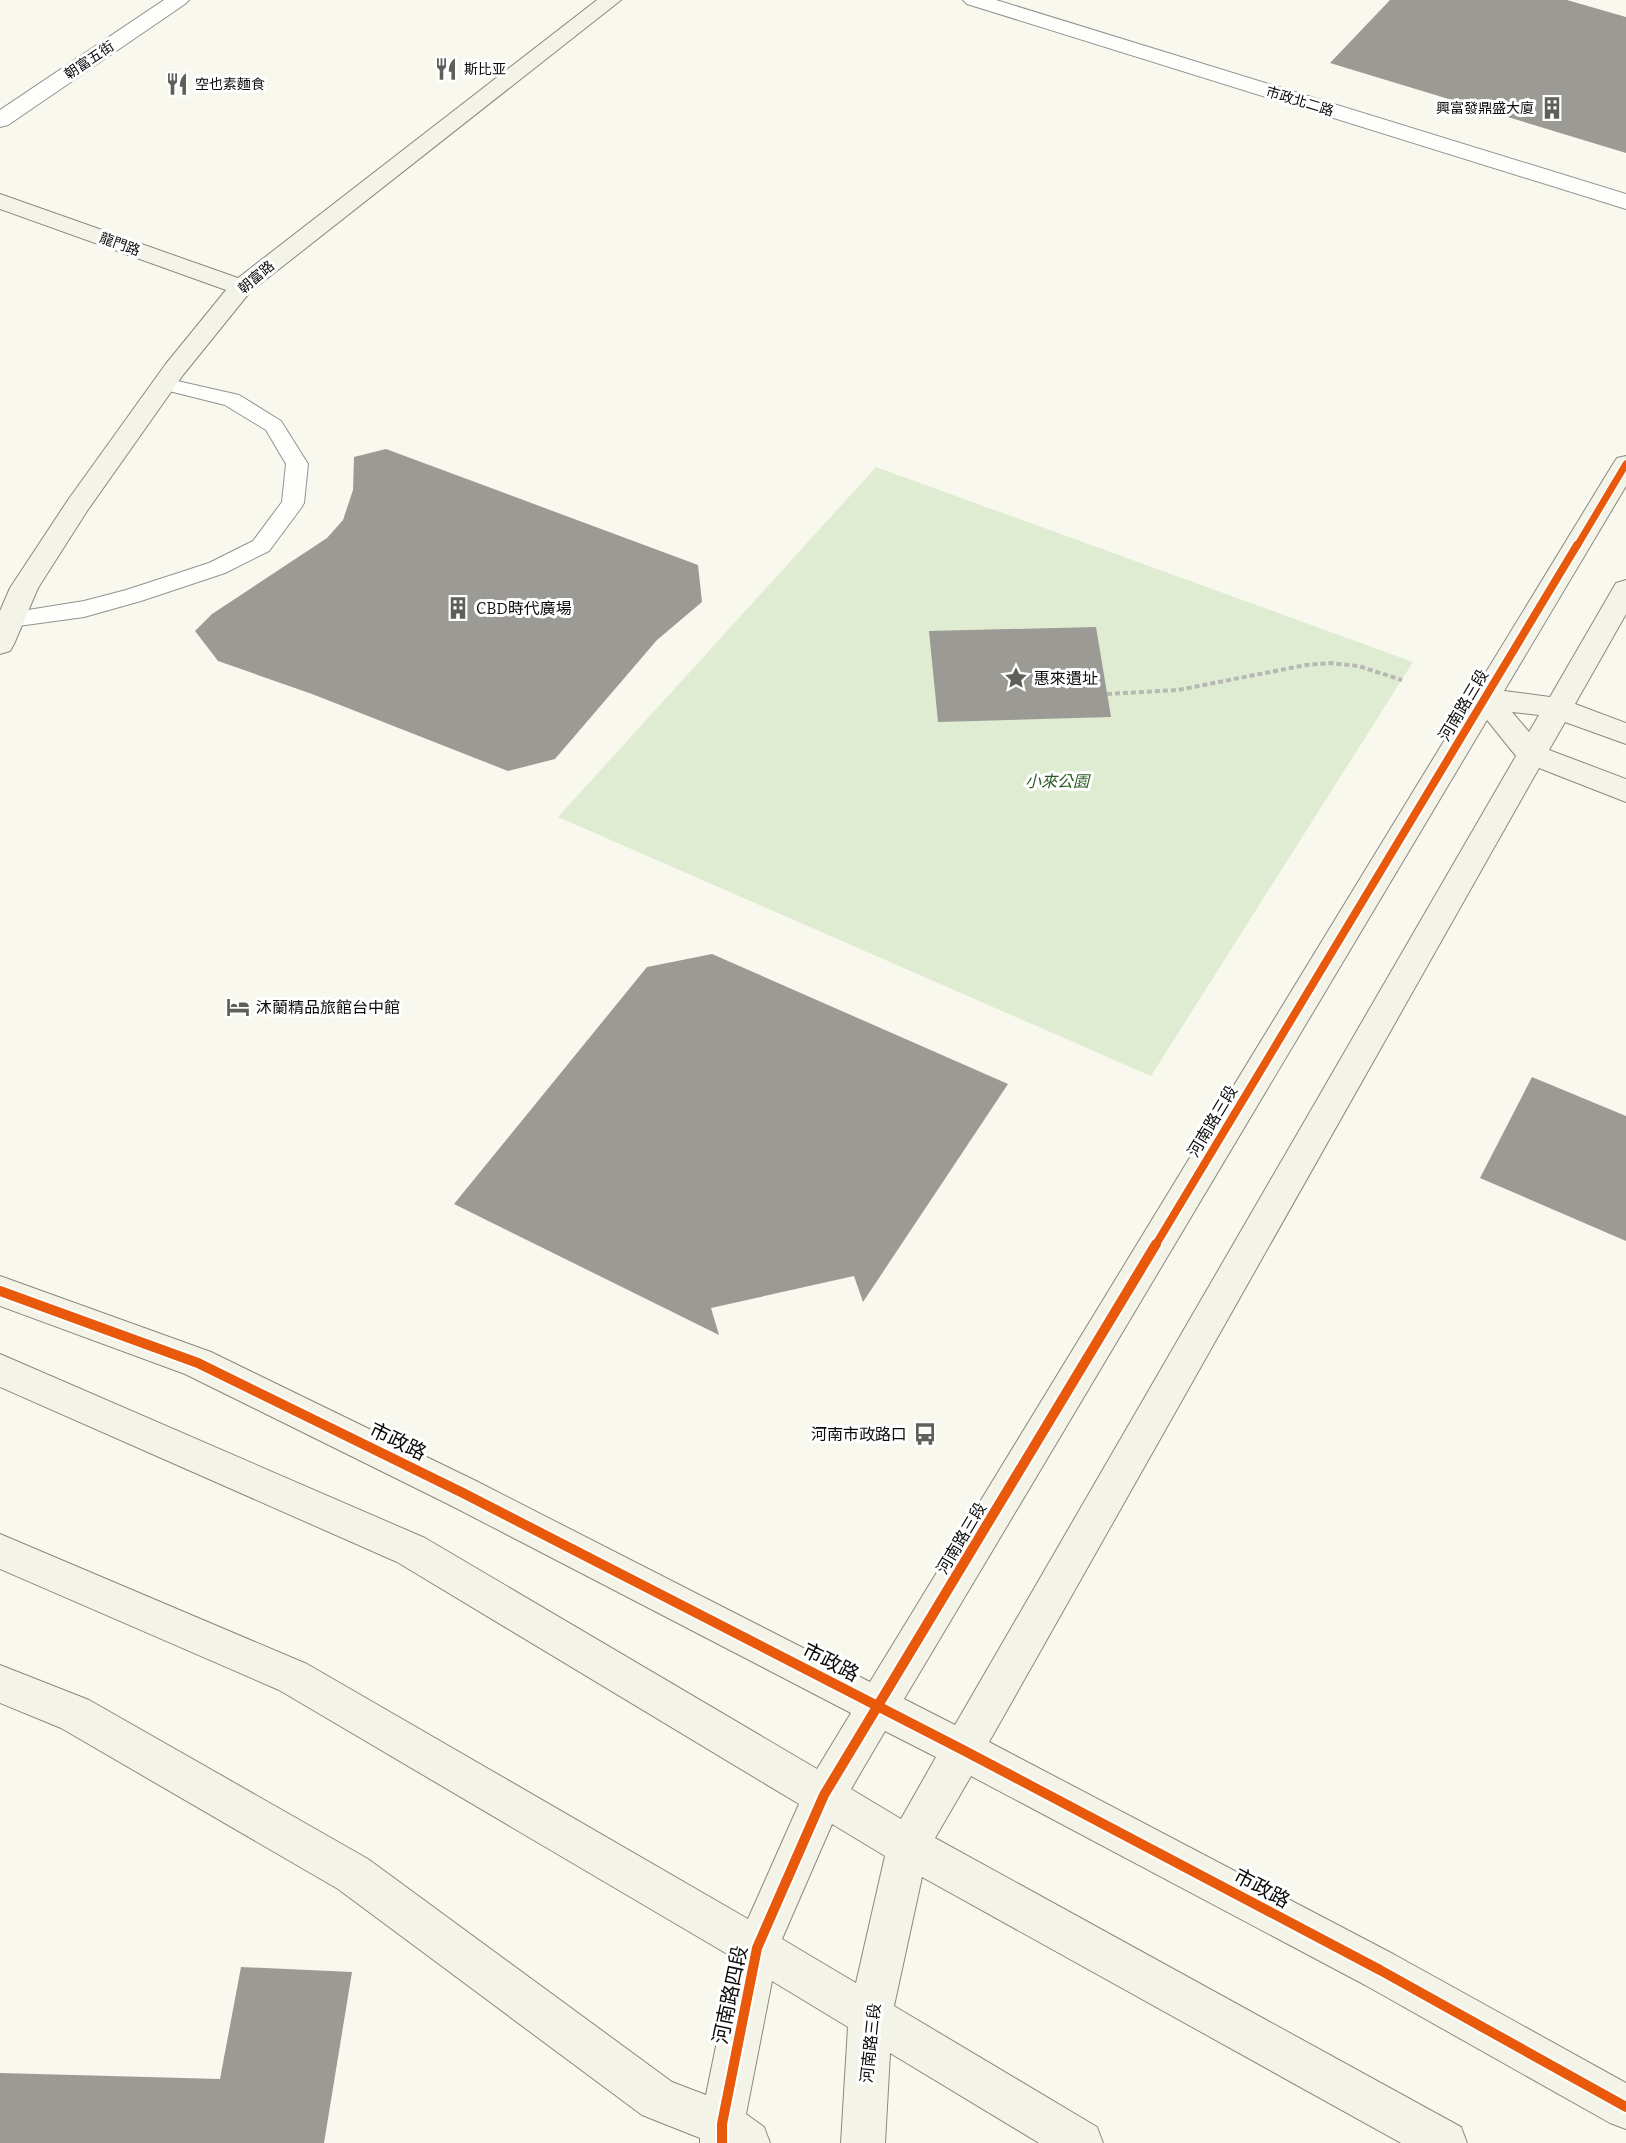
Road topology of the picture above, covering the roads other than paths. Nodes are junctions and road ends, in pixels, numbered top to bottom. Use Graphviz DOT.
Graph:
graph roads {
  1 [pos="178,0"];
  2 [pos="610,0"];
  3 [pos="974,0"];
  4 [pos="0,120"];
  5 [pos="0,201"];
  6 [pos="1626,202"];
  7 [pos="241,287"];
  8 [pos="164,384"];
  9 [pos="1626,464"];
  10 [pos="1626,589"];
  11 [pos="10,619"];
  12 [pos="0,644"];
  13 [pos="1484,698"];
  14 [pos="1558,708"];
  15 [pos="1626,734"];
  16 [pos="1531,754"];
  17 [pos="1626,791"];
  18 [pos="0,1291"];
  19 [pos="0,1370"];
  20 [pos="0,1551"];
  21 [pos="0,1684"];
  22 [pos="877,1706"];
  23 [pos="963,1750"];
  24 [pos="824,1795"];
  25 [pos="909,1846"];
  26 [pos="757,1948"];
  27 [pos="870,2017"];
  28 [pos="1626,2108"];
  29 [pos="731,2137"];
  30 [pos="862,2143"];
  31 [pos="1081,2143"];
  32 [pos="1445,2143"];
  1 -- 4 [label="street, 朝富五街"];
  2 -- 7 [label="street, 朝富路"];
  3 -- 6 [label="street, 市政北二路"];
  5 -- 7 [label="street, 龍門路"];
  7 -- 8 [label="street, 朝富路"];
  8 -- 11 [label="street, 朝富路"];
  8 -- 11 [label="lane"];
  9 -- 13 [label="street, 河南路三段"];
  10 -- 14 [label="street, 河南路三段"];
  11 -- 12 [label="street, 朝富路"];
  13 -- 14 [label="street"];
  13 -- 16 [label="street"];
  13 -- 22 [label="street, 河南路三段"];
  14 -- 15 [label="street"];
  14 -- 16 [label="street, 河南路三段"];
  16 -- 17 [label="street"];
  16 -- 23 [label="street, 河南路三段"];
  18 -- 22 [label="street, 市政路"];
  19 -- 24 [label="street"];
  20 -- 26 [label="street"];
  21 -- 29 [label="street"];
  22 -- 23 [label="street, 市政路"];
  22 -- 24 [label="street, 河南路三段"];
  23 -- 25 [label="street, 河南路三段"];
  23 -- 28 [label="street, 市政路"];
  24 -- 25 [label="street"];
  24 -- 26 [label="street, 河南路四段"];
  25 -- 27 [label="street, 河南路三段"];
  25 -- 32 [label="street"];
  26 -- 27 [label="street"];
  26 -- 29 [label="street, 河南路四段"];
  27 -- 30 [label="street, 河南路三段"];
  27 -- 31 [label="street"];
}
